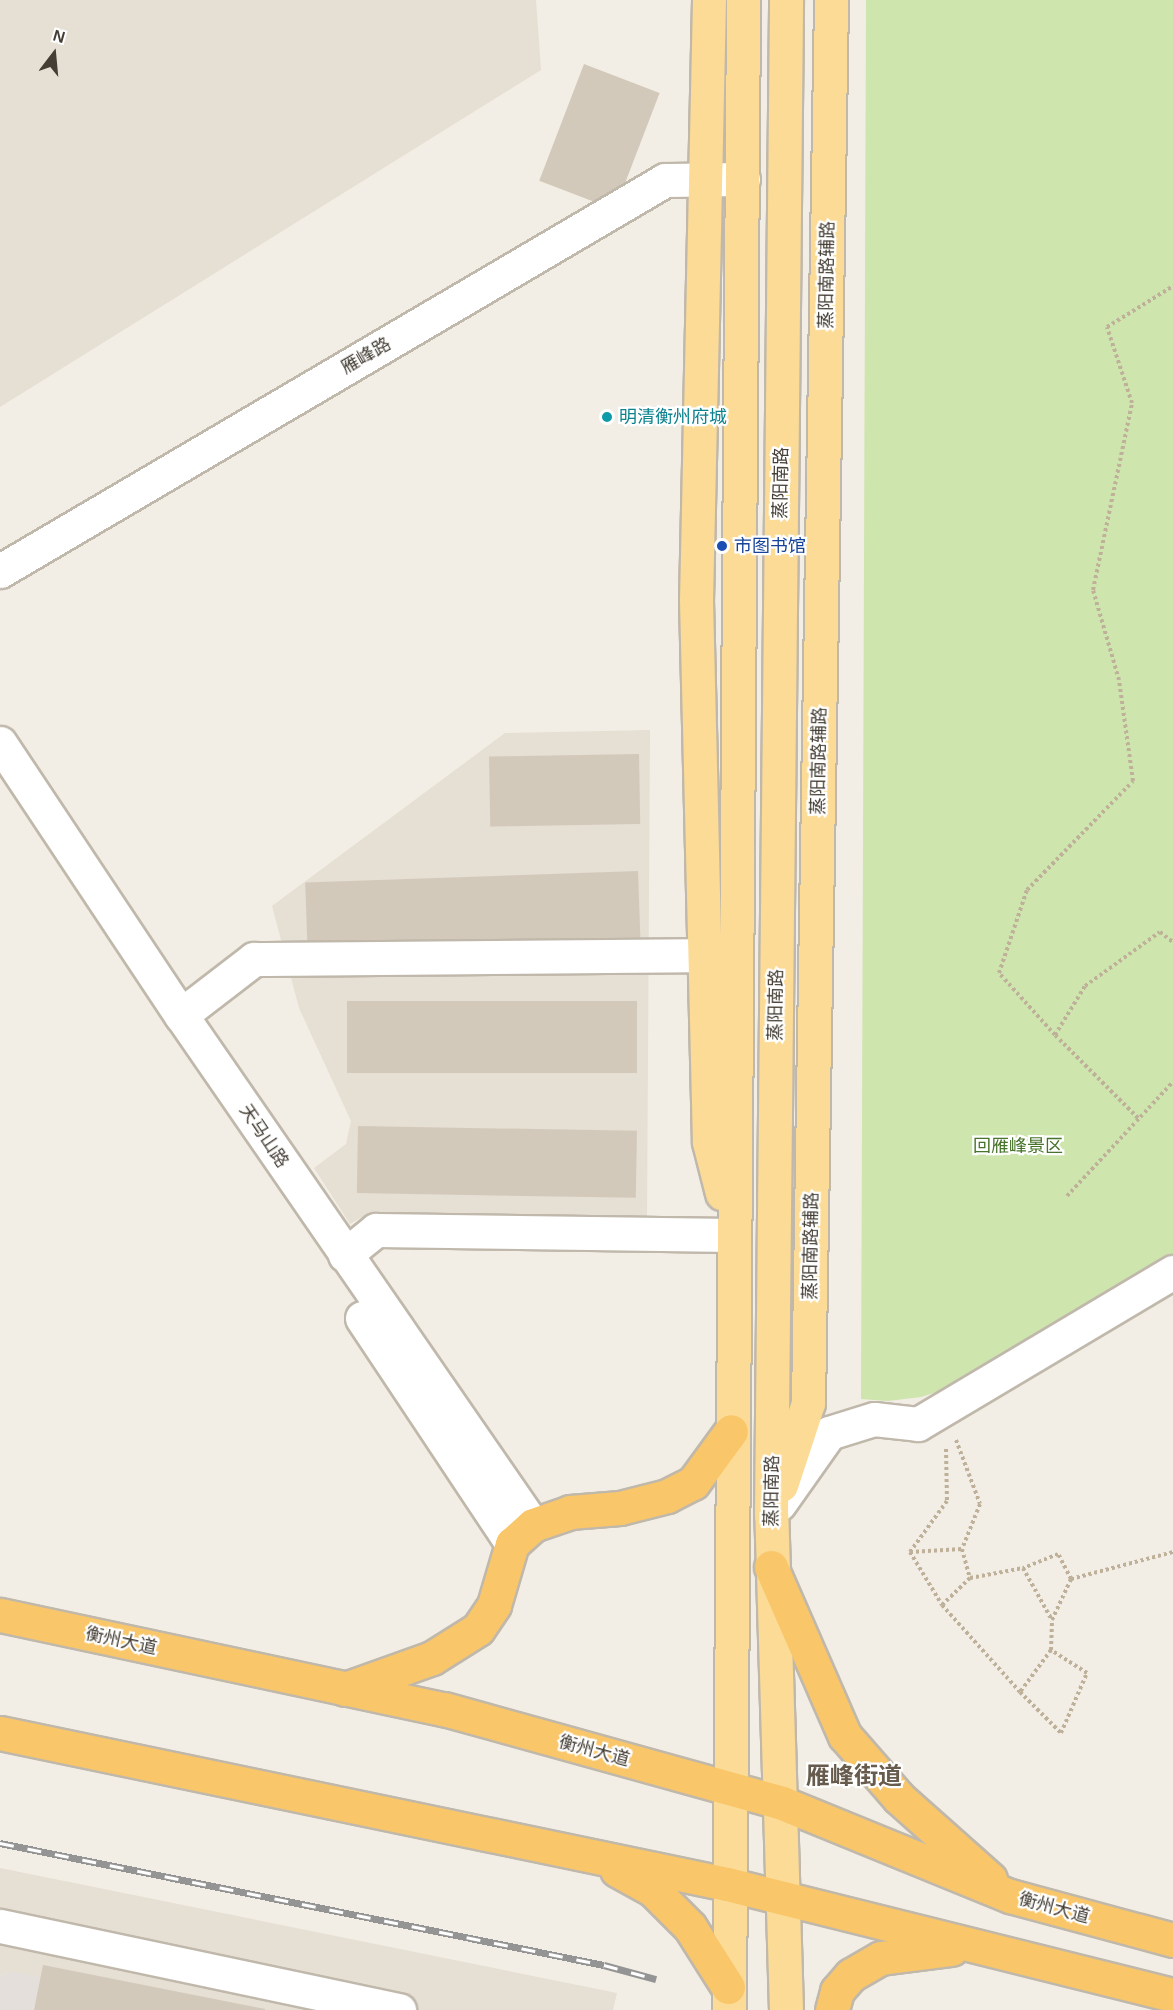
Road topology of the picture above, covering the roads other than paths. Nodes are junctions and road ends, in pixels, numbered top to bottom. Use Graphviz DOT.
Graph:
graph roads {
  1 [pos="709,0"];
  2 [pos="743,0"];
  3 [pos="786,0"];
  4 [pos="831,0"];
  5 [pos="743,179"];
  6 [pos="705,180"];
  7 [pos="0,571"];
  8 [pos="0,743"];
  9 [pos="0,771"];
  10 [pos="720,955"];
  11 [pos="181,1015"];
  12 [pos="733,1235"];
  13 [pos="345,1255"];
  14 [pos="1173,1272"];
  15 [pos="731,1431"];
  16 [pos="771,1515"];
  17 [pos="523,1535"];
  18 [pos="771,1568"];
  19 [pos="0,1615"];
  20 [pos="345,1689"];
  21 [pos="0,1733"];
  22 [pos="728,1788"];
  23 [pos="782,1803"];
  24 [pos="594,1857"];
  25 [pos="727,1884"];
  26 [pos="1010,1896"];
  27 [pos="784,1898"];
  28 [pos="0,1926"];
  29 [pos="1173,1940"];
  30 [pos="979,1947"];
  31 [pos="1173,1995"];
  32 [pos="729,1999"];
  33 [pos="399,2010"];
  34 [pos="786,2010"];
  35 [pos="832,2010"];
  1 -- 6 [label="main road"];
  2 -- 5 [label="main road"];
  3 -- 16 [label="main road, 蒸阳南路"];
  4 -- 16 [label="main road, 蒸阳南路辅路"];
  5 -- 6 [label="street, 雁峰路"];
  5 -- 10 [label="main road"];
  6 -- 7 [label="street, 雁峰路"];
  6 -- 10 [label="main road"];
  8 -- 11 [label="street, 天马山路"];
  9 -- 17 [label="street, 天马山路"];
  10 -- 11 [label="street"];
  10 -- 12 [label="main road"];
  11 -- 13 [label="street, 天马山路"];
  12 -- 13 [label="street"];
  12 -- 15 [label="main road"];
  13 -- 17 [label="street, 天马山路"];
  14 -- 16 [label="street"];
  15 -- 17 [label="highway"];
  15 -- 22 [label="main road"];
  16 -- 18 [label="main road, 蒸阳南路"];
  17 -- 20 [label="highway"];
  18 -- 23 [label="main road, 蒸阳南路"];
  18 -- 26 [label="highway"];
  19 -- 20 [label="highway, 衡州大道"];
  20 -- 22 [label="highway, 衡州大道"];
  21 -- 24 [label="highway"];
  22 -- 23 [label="highway, 衡州大道"];
  22 -- 25 [label="main road"];
  23 -- 26 [label="highway, 衡州大道"];
  23 -- 27 [label="main road, 蒸阳南路"];
  24 -- 25 [label="highway"];
  24 -- 32 [label="highway"];
  25 -- 27 [label="highway"];
  25 -- 32 [label="main road"];
  26 -- 29 [label="highway, 衡州大道"];
  27 -- 30 [label="highway"];
  27 -- 34 [label="main road, 蒸阳南路"];
  28 -- 33 [label="street"];
  30 -- 31 [label="highway"];
  30 -- 35 [label="highway"];
}
